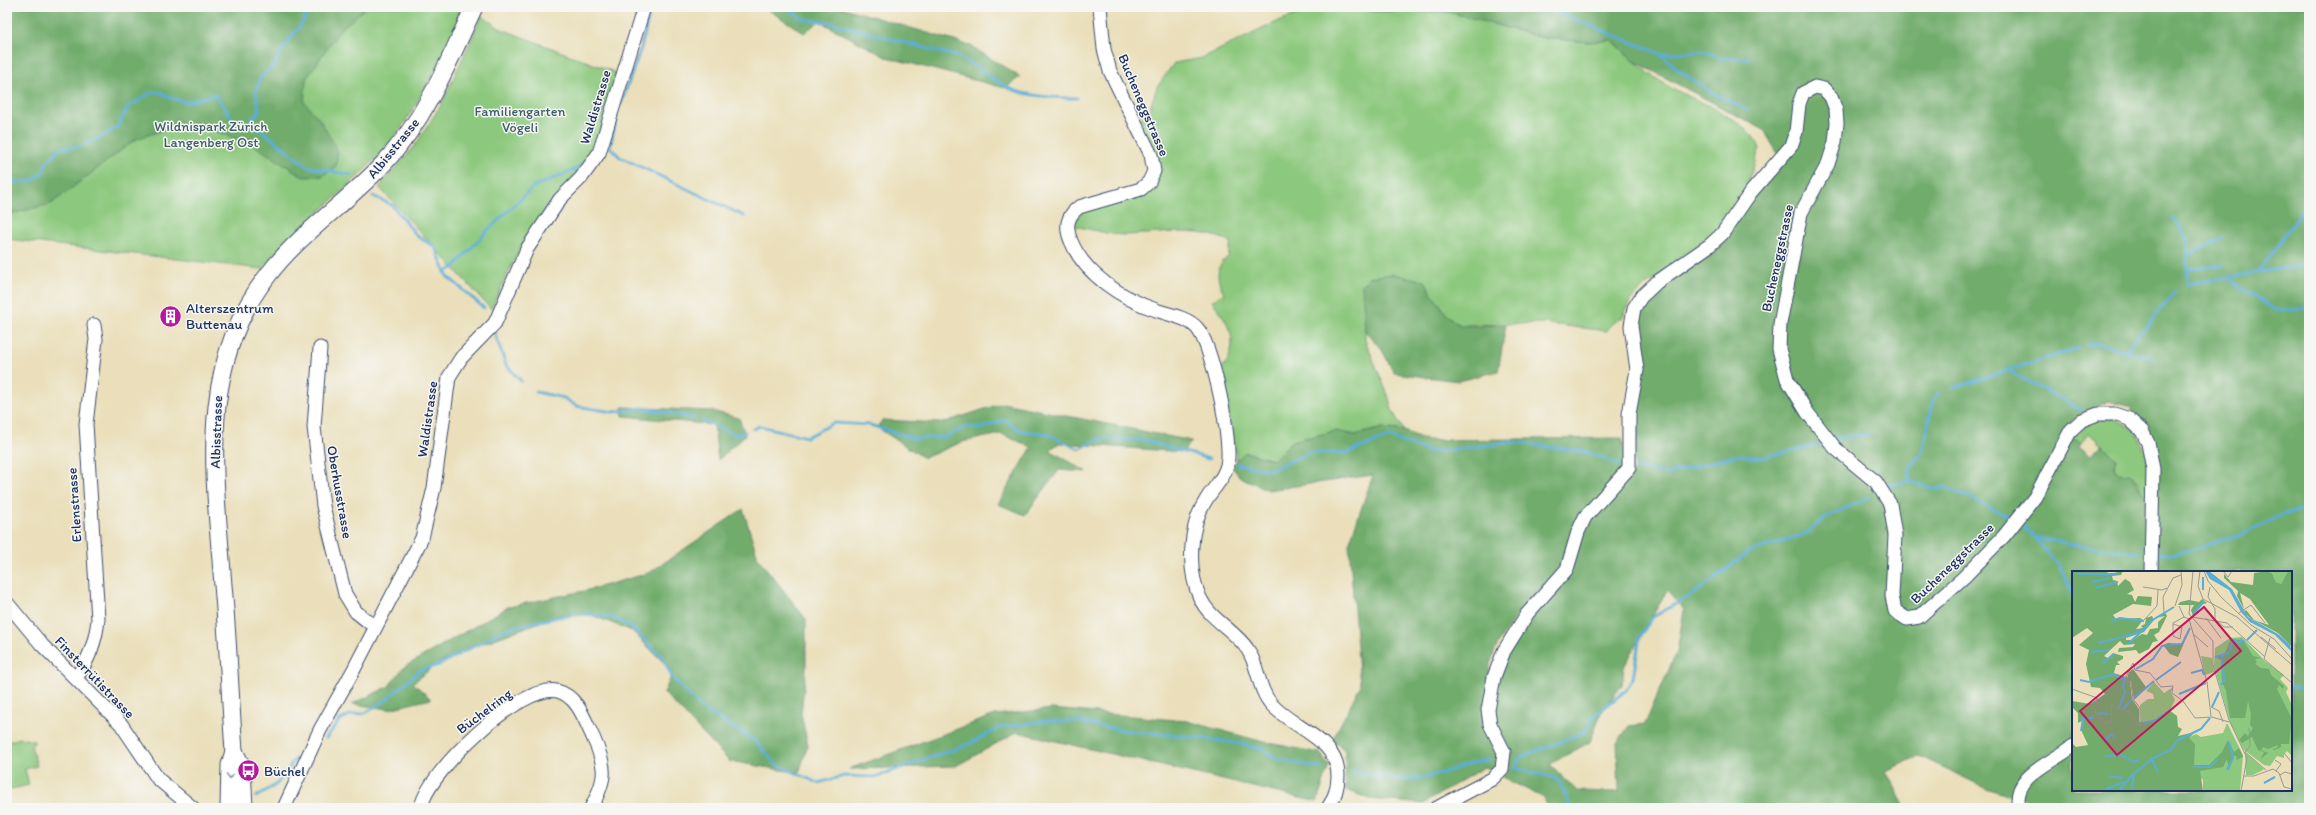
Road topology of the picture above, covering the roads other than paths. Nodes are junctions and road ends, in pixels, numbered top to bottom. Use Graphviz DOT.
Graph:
graph roads {
  1 [pos="474,7"];
  2 [pos="644,7"];
  3 [pos="1100,7"];
  4 [pos="94,325"];
  5 [pos="320,348"];
  6 [pos="2151,571"];
  7 [pos="7,603"];
  8 [pos="375,627"];
  9 [pos="76,678"];
  10 [pos="2072,747"];
  11 [pos="234,751"];
  12 [pos="192,808"];
  13 [pos="229,808"];
  14 [pos="244,808"];
  15 [pos="284,808"];
  16 [pos="421,808"];
  17 [pos="591,808"];
  18 [pos="1328,808"];
  19 [pos="1436,808"];
  20 [pos="2019,808"];
  1 -- 11 [label="main road, Albisstrasse"];
  2 -- 8 [label="street, Waldistrasse"];
  3 -- 18 [label="street, Bucheneggstrasse"];
  4 -- 9 [label="street, Erlenstrasse"];
  5 -- 8 [label="street, Oberhusstrasse"];
  6 -- 19 [label="street, Bucheneggstrasse"];
  7 -- 9 [label="street, Finsterrütistrasse"];
  8 -- 15 [label="street, Waldistrasse"];
  9 -- 12 [label="street, Finsterrütistrasse"];
  10 -- 20 [label="street"];
  11 -- 13 [label="main road, Albisstrasse, one-way"];
  11 -- 14 [label="main road, Albisstrasse"];
  16 -- 17 [label="street, Büchelring"];
}
